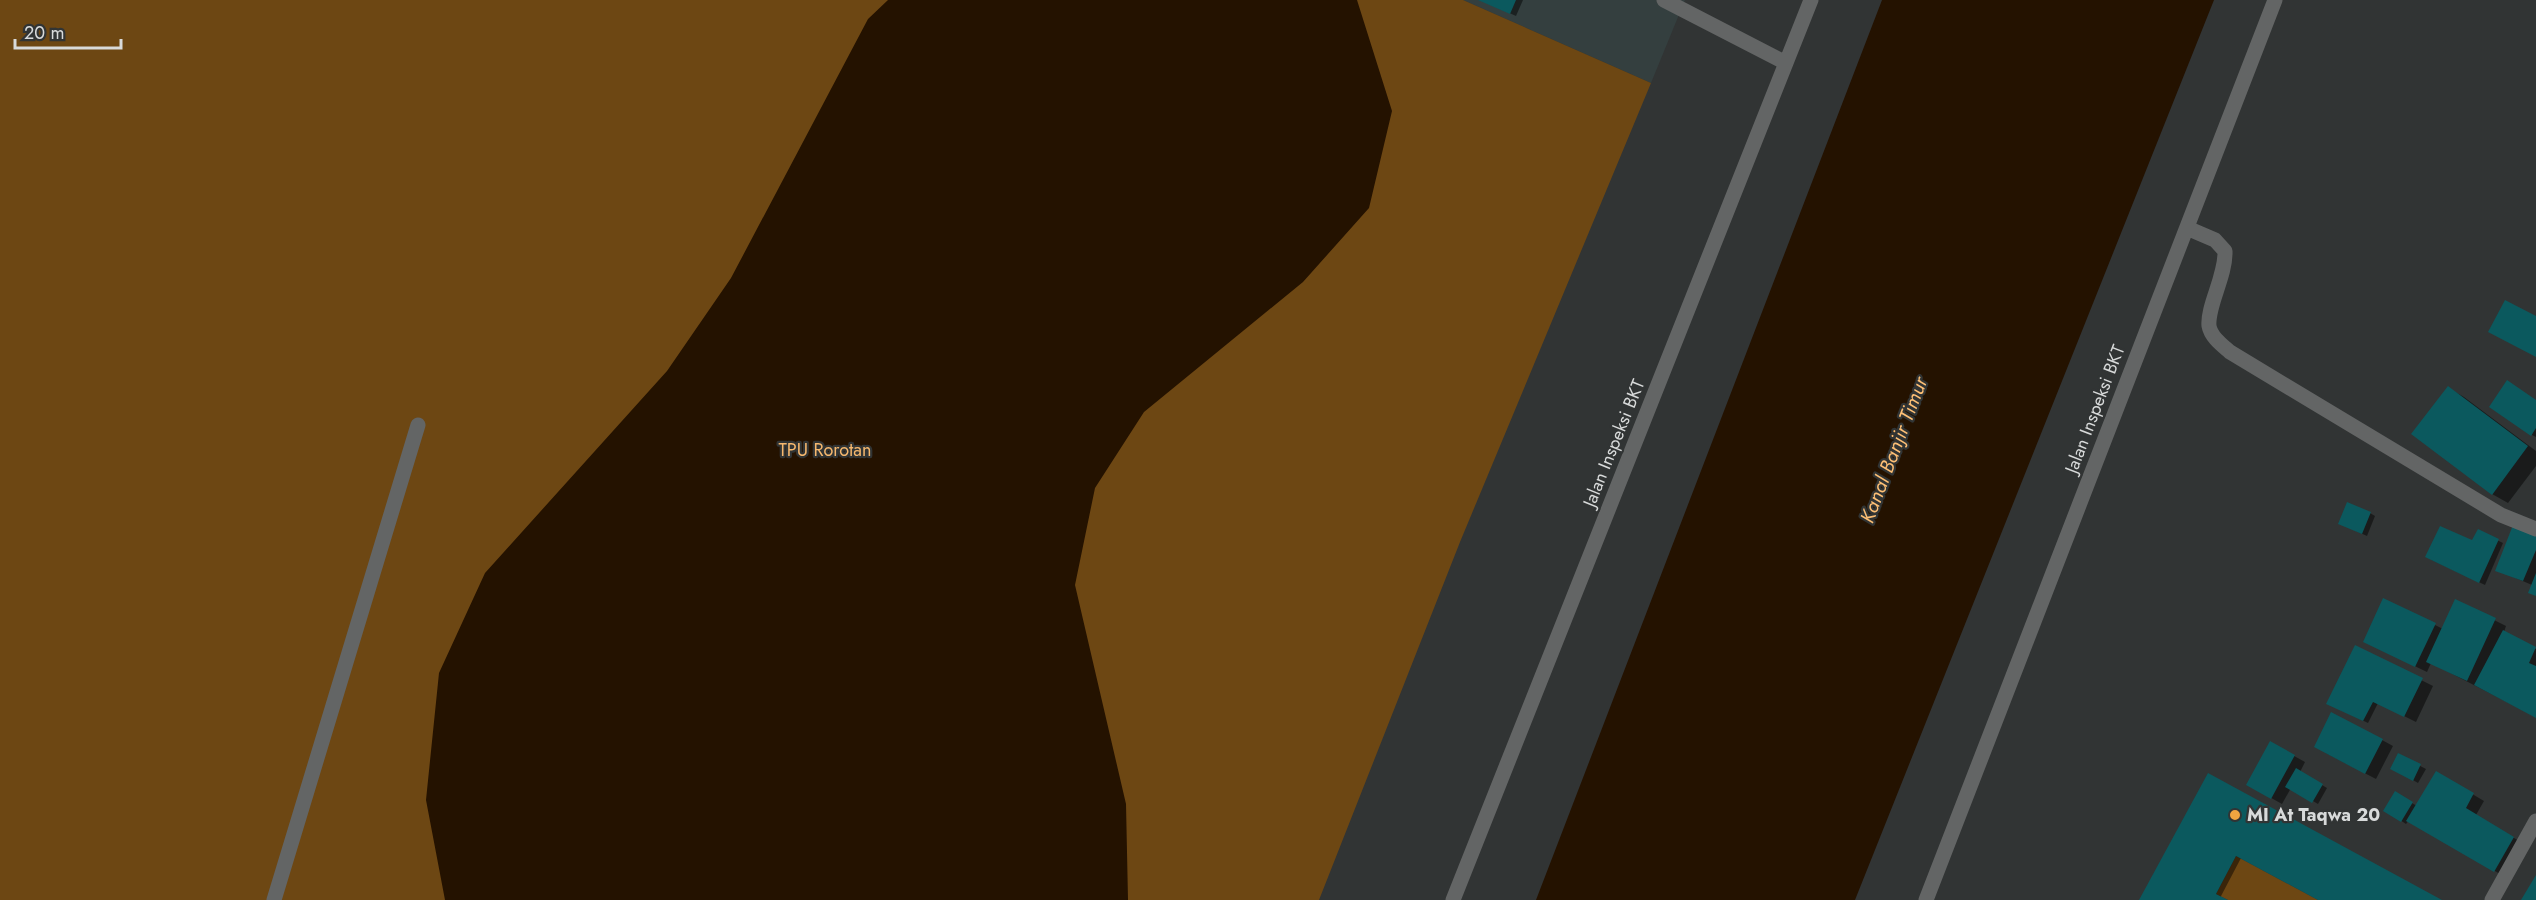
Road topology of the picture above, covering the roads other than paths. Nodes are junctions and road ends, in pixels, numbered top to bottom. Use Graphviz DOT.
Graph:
graph roads {
  1 [pos="1664,0"];
  2 [pos="1811,0"];
  3 [pos="2275,0"];
  4 [pos="1786,63"];
  5 [pos="2187,228"];
  6 [pos="418,425"];
  7 [pos="2536,529"];
  8 [pos="2535,826"];
  9 [pos="274,900"];
  10 [pos="1453,900"];
  11 [pos="1926,900"];
  12 [pos="2492,900"];
  1 -- 4 [label="street"];
  2 -- 4 [label="street, Jalan Inspeksi BKT"];
  3 -- 5 [label="street, Jalan Inspeksi BKT"];
  4 -- 10 [label="street, Jalan Inspeksi BKT"];
  5 -- 7 [label="street"];
  5 -- 11 [label="street, Jalan Inspeksi BKT"];
  6 -- 9 [label="street"];
  8 -- 12 [label="street"];
}
